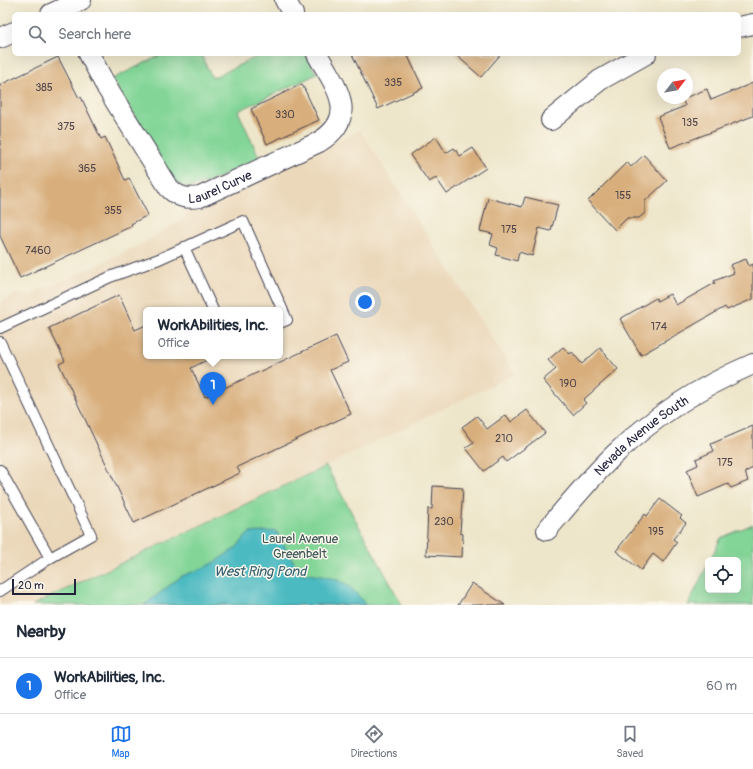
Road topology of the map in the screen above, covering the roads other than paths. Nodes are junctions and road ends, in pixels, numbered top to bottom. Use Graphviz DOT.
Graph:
graph roads {
  1 [pos="284,0"];
  2 [pos="292,12"];
  3 [pos="753,24"];
  4 [pos="741,27"];
  5 [pos="12,33"];
  6 [pos="0,38"];
  7 [pos="90,56"];
  8 [pos="317,56"];
  9 [pos="642,56"];
  10 [pos="551,120"];
  11 [pos="184,247"];
  12 [pos="212,307"];
  13 [pos="281,307"];
  14 [pos="283,311"];
  15 [pos="283,322"];
  16 [pos="0,328"];
  17 [pos="0,342"];
  18 [pos="753,364"];
  19 [pos="0,470"];
  20 [pos="546,530"];
  21 [pos="50,558"];
  22 [pos="0,590"];
  1 -- 2 [label="street"];
  3 -- 4 [label="street"];
  5 -- 6 [label="street"];
  7 -- 8 [label="street, Laurel Curve"];
  9 -- 10 [label="street"];
  11 -- 12 [label="lane"];
  11 -- 13 [label="lane"];
  11 -- 16 [label="lane"];
  14 -- 15 [label="lane"];
  17 -- 21 [label="lane"];
  18 -- 20 [label="street, Nevada Avenue South"];
  19 -- 21 [label="lane"];
  21 -- 22 [label="lane"];
}
